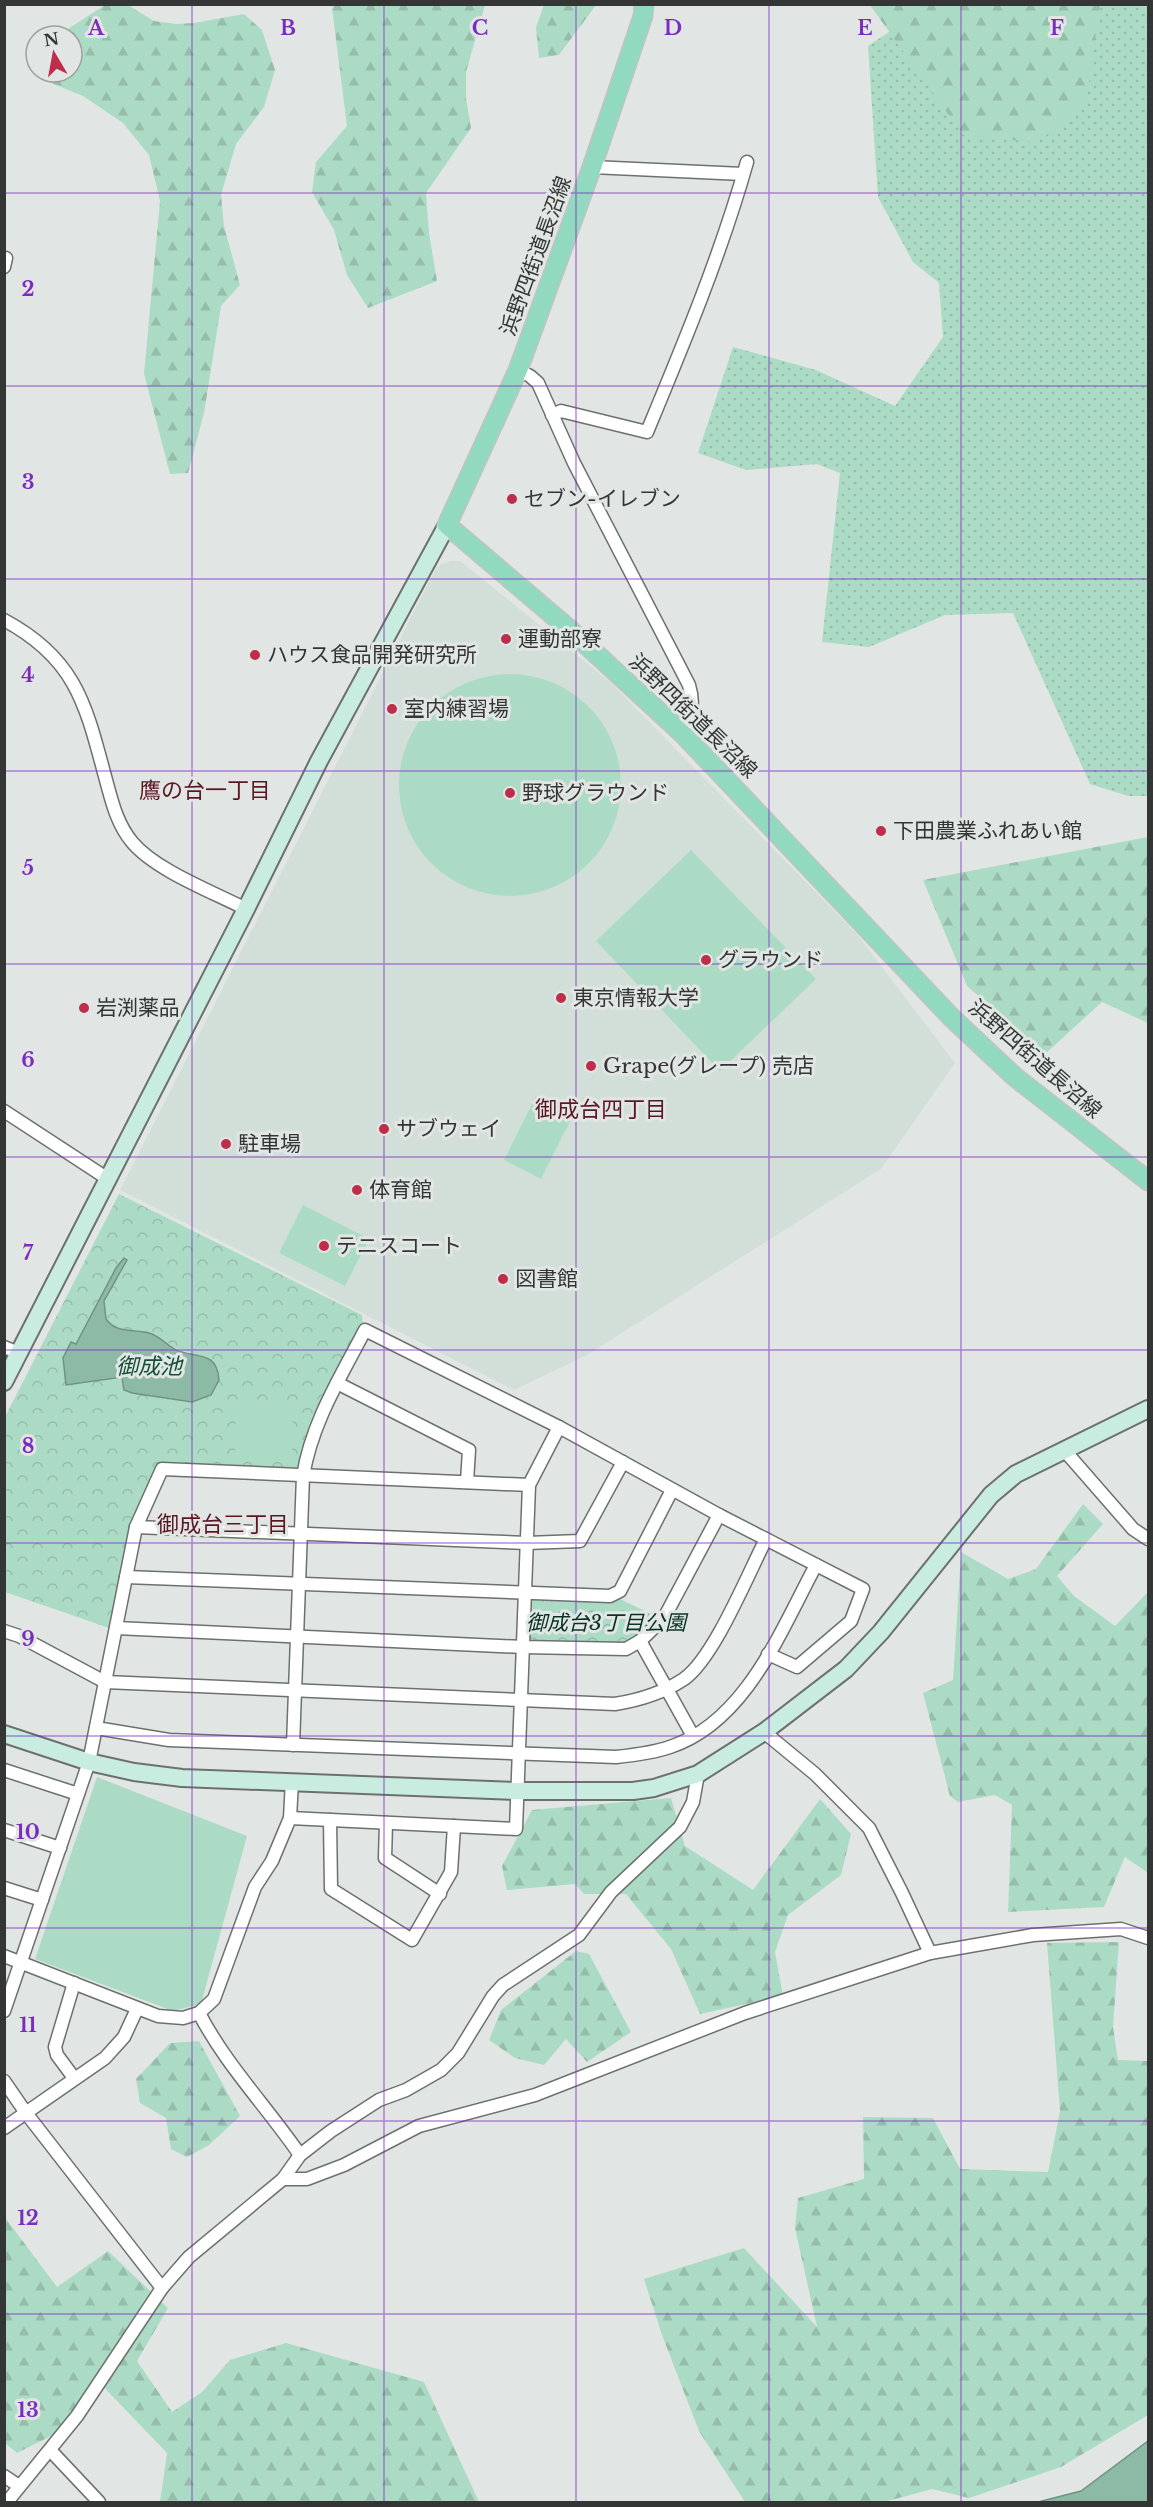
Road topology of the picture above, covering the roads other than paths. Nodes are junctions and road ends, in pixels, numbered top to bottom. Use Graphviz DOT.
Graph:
graph roads {
  1 [pos="645,4"];
  2 [pos="592,167"];
  3 [pos="518,370"];
  4 [pos="552,415"];
  5 [pos="447,525"];
  6 [pos="4,620"];
  7 [pos="683,734"];
  8 [pos="246,909"];
  9 [pos="4,1111"];
  10 [pos="108,1179"];
  11 [pos="1149,1181"];
  12 [pos="12,1350"];
  13 [pos="4,1382"];
  14 [pos="338,1383"];
  15 [pos="1149,1408"];
  16 [pos="559,1427"];
  17 [pos="1065,1450"];
  18 [pos="623,1462"];
  19 [pos="303,1476"];
  20 [pos="467,1482"];
  21 [pos="529,1485"];
  22 [pos="672,1490"];
  23 [pos="719,1515"];
  24 [pos="136,1527"];
  25 [pos="301,1534"];
  26 [pos="766,1539"];
  27 [pos="1149,1539"];
  28 [pos="527,1543"];
  29 [pos="816,1565"];
  30 [pos="126,1577"];
  31 [pos="299,1585"];
  32 [pos="525,1592"];
  33 [pos="116,1628"];
  34 [pos="4,1631"];
  35 [pos="297,1637"];
  36 [pos="640,1641"];
  37 [pos="523,1647"];
  38 [pos="768,1654"];
  39 [pos="105,1682"];
  40 [pos="666,1689"];
  41 [pos="295,1691"];
  42 [pos="521,1701"];
  43 [pos="96,1728"];
  44 [pos="764,1732"];
  45 [pos="4,1734"];
  46 [pos="693,1736"];
  47 [pos="293,1745"];
  48 [pos="519,1754"];
  49 [pos="89,1762"];
  50 [pos="4,1770"];
  51 [pos="698,1773"];
  52 [pos="292,1781"];
  53 [pos="517,1791"];
  54 [pos="78,1794"];
  55 [pos="290,1818"];
  56 [pos="330,1820"];
  57 [pos="386,1823"];
  58 [pos="454,1826"];
  59 [pos="4,1830"];
  60 [pos="60,1848"];
  61 [pos="4,1888"];
  62 [pos="440,1894"];
  63 [pos="42,1900"];
  64 [pos="1149,1938"];
  65 [pos="930,1953"];
  66 [pos="4,1956"];
  67 [pos="22,1962"];
  68 [pos="74,1983"];
  69 [pos="137,2009"];
  70 [pos="4,2011"];
  71 [pos="199,2013"];
  72 [pos="75,2078"];
  73 [pos="4,2081"];
  74 [pos="26,2113"];
  75 [pos="4,2128"];
  76 [pos="300,2155"];
  77 [pos="283,2179"];
  78 [pos="162,2288"];
  79 [pos="51,2451"];
  80 [pos="4,2476"];
  81 [pos="19,2486"];
  82 [pos="7,2502"];
  83 [pos="99,2502"];
  1 -- 2 [label="main road, 浜野四街道長沼線"];
  2 -- 3 [label="main road, 浜野四街道長沼線"];
  2 -- 4 [label="street"];
  3 -- 4 [label="street"];
  3 -- 5 [label="main road, 浜野四街道長沼線"];
  4 -- 7 [label="street"];
  5 -- 7 [label="main road, 浜野四街道長沼線"];
  5 -- 8 [label="street"];
  6 -- 8 [label="street"];
  7 -- 11 [label="main road, 浜野四街道長沼線"];
  8 -- 10 [label="street"];
  9 -- 10 [label="street"];
  10 -- 12 [label="street"];
  12 -- 13 [label="street"];
  14 -- 16 [label="street"];
  14 -- 19 [label="street"];
  14 -- 20 [label="street"];
  15 -- 17 [label="street"];
  16 -- 18 [label="street"];
  16 -- 21 [label="street"];
  17 -- 27 [label="street"];
  17 -- 44 [label="street"];
  18 -- 22 [label="street"];
  18 -- 28 [label="street"];
  19 -- 20 [label="street"];
  19 -- 24 [label="street"];
  19 -- 25 [label="street"];
  20 -- 21 [label="street"];
  21 -- 28 [label="street"];
  22 -- 23 [label="street"];
  22 -- 32 [label="street"];
  23 -- 26 [label="street"];
  23 -- 36 [label="street"];
  24 -- 25 [label="street"];
  24 -- 30 [label="street"];
  25 -- 28 [label="street"];
  25 -- 31 [label="street"];
  26 -- 29 [label="street"];
  26 -- 40 [label="street"];
  28 -- 32 [label="street"];
  29 -- 38 [label="street"];
  29 -- 38 [label="street"];
  30 -- 31 [label="street"];
  30 -- 33 [label="street"];
  31 -- 32 [label="street"];
  31 -- 35 [label="street"];
  32 -- 37 [label="street"];
  33 -- 35 [label="street"];
  33 -- 39 [label="street"];
  34 -- 39 [label="street"];
  35 -- 37 [label="street"];
  35 -- 41 [label="street"];
  36 -- 37 [label="street"];
  36 -- 40 [label="street"];
  37 -- 42 [label="street"];
  38 -- 46 [label="street"];
  39 -- 41 [label="street"];
  39 -- 43 [label="street"];
  40 -- 42 [label="street"];
  40 -- 46 [label="street"];
  41 -- 42 [label="street"];
  41 -- 47 [label="street"];
  42 -- 48 [label="street"];
  43 -- 47 [label="street"];
  43 -- 49 [label="street"];
  44 -- 51 [label="street"];
  44 -- 65 [label="street"];
  45 -- 49 [label="street"];
  46 -- 48 [label="street"];
  47 -- 48 [label="street"];
  48 -- 53 [label="street"];
  49 -- 52 [label="street"];
  49 -- 54 [label="street"];
  50 -- 54 [label="street"];
  51 -- 53 [label="street"];
  51 -- 76 [label="street"];
  52 -- 53 [label="street"];
  52 -- 55 [label="street"];
  53 -- 58 [label="street"];
  54 -- 60 [label="street"];
  55 -- 56 [label="street"];
  55 -- 71 [label="street"];
  56 -- 57 [label="street"];
  56 -- 62 [label="street"];
  57 -- 58 [label="street"];
  57 -- 62 [label="street"];
  58 -- 62 [label="street"];
  59 -- 60 [label="street"];
  60 -- 63 [label="street"];
  61 -- 63 [label="street"];
  63 -- 67 [label="street"];
  64 -- 65 [label="street"];
  65 -- 77 [label="street"];
  66 -- 67 [label="street"];
  67 -- 68 [label="street"];
  67 -- 70 [label="street"];
  68 -- 69 [label="street"];
  68 -- 72 [label="street"];
  69 -- 71 [label="street"];
  69 -- 72 [label="street"];
  71 -- 76 [label="street"];
  72 -- 74 [label="street"];
  73 -- 74 [label="street"];
  74 -- 75 [label="street"];
  74 -- 78 [label="street"];
  76 -- 77 [label="street"];
  77 -- 78 [label="street"];
  78 -- 79 [label="street"];
  79 -- 81 [label="street"];
  79 -- 83 [label="street"];
  80 -- 81 [label="street"];
  81 -- 82 [label="street"];
}
